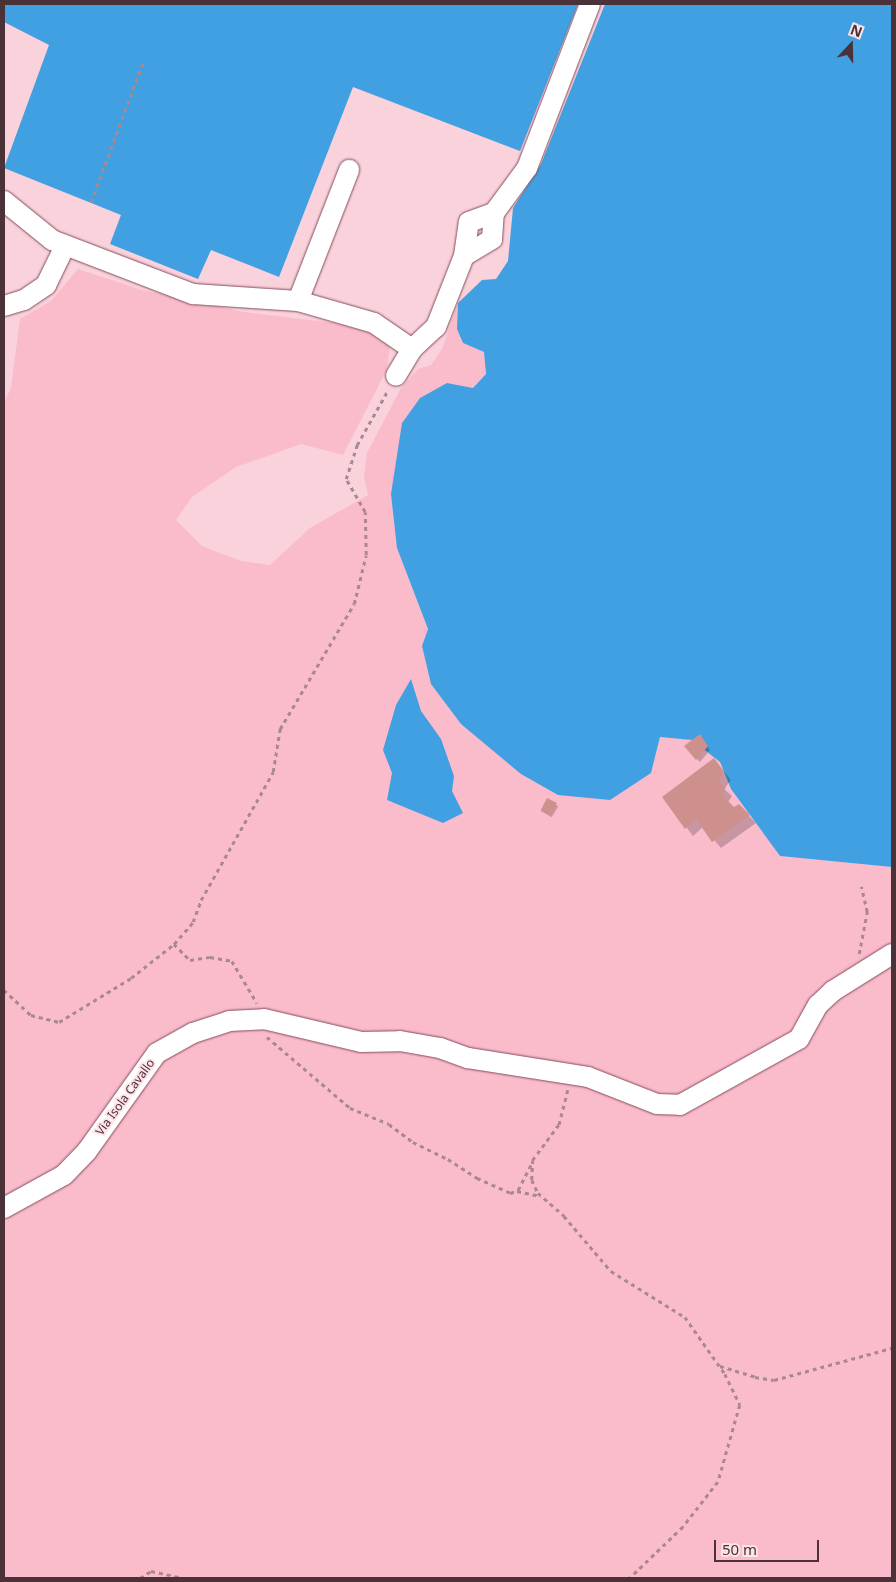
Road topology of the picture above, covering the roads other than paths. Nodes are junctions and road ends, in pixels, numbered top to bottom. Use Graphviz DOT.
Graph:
graph roads {
  1 [pos="590,4"];
  2 [pos="349,170"];
  3 [pos="4,201"];
  4 [pos="65,246"];
  5 [pos="298,301"];
  6 [pos="4,306"];
  7 [pos="412,348"];
  8 [pos="396,376"];
  9 [pos="892,954"];
  10 [pos="4,1208"];
  1 -- 7 [label="street"];
  2 -- 5 [label="street"];
  3 -- 4 [label="street"];
  4 -- 5 [label="street"];
  4 -- 6 [label="street"];
  5 -- 7 [label="street"];
  7 -- 8 [label="street"];
  9 -- 10 [label="street, Via Isola Cavallo"];
}
